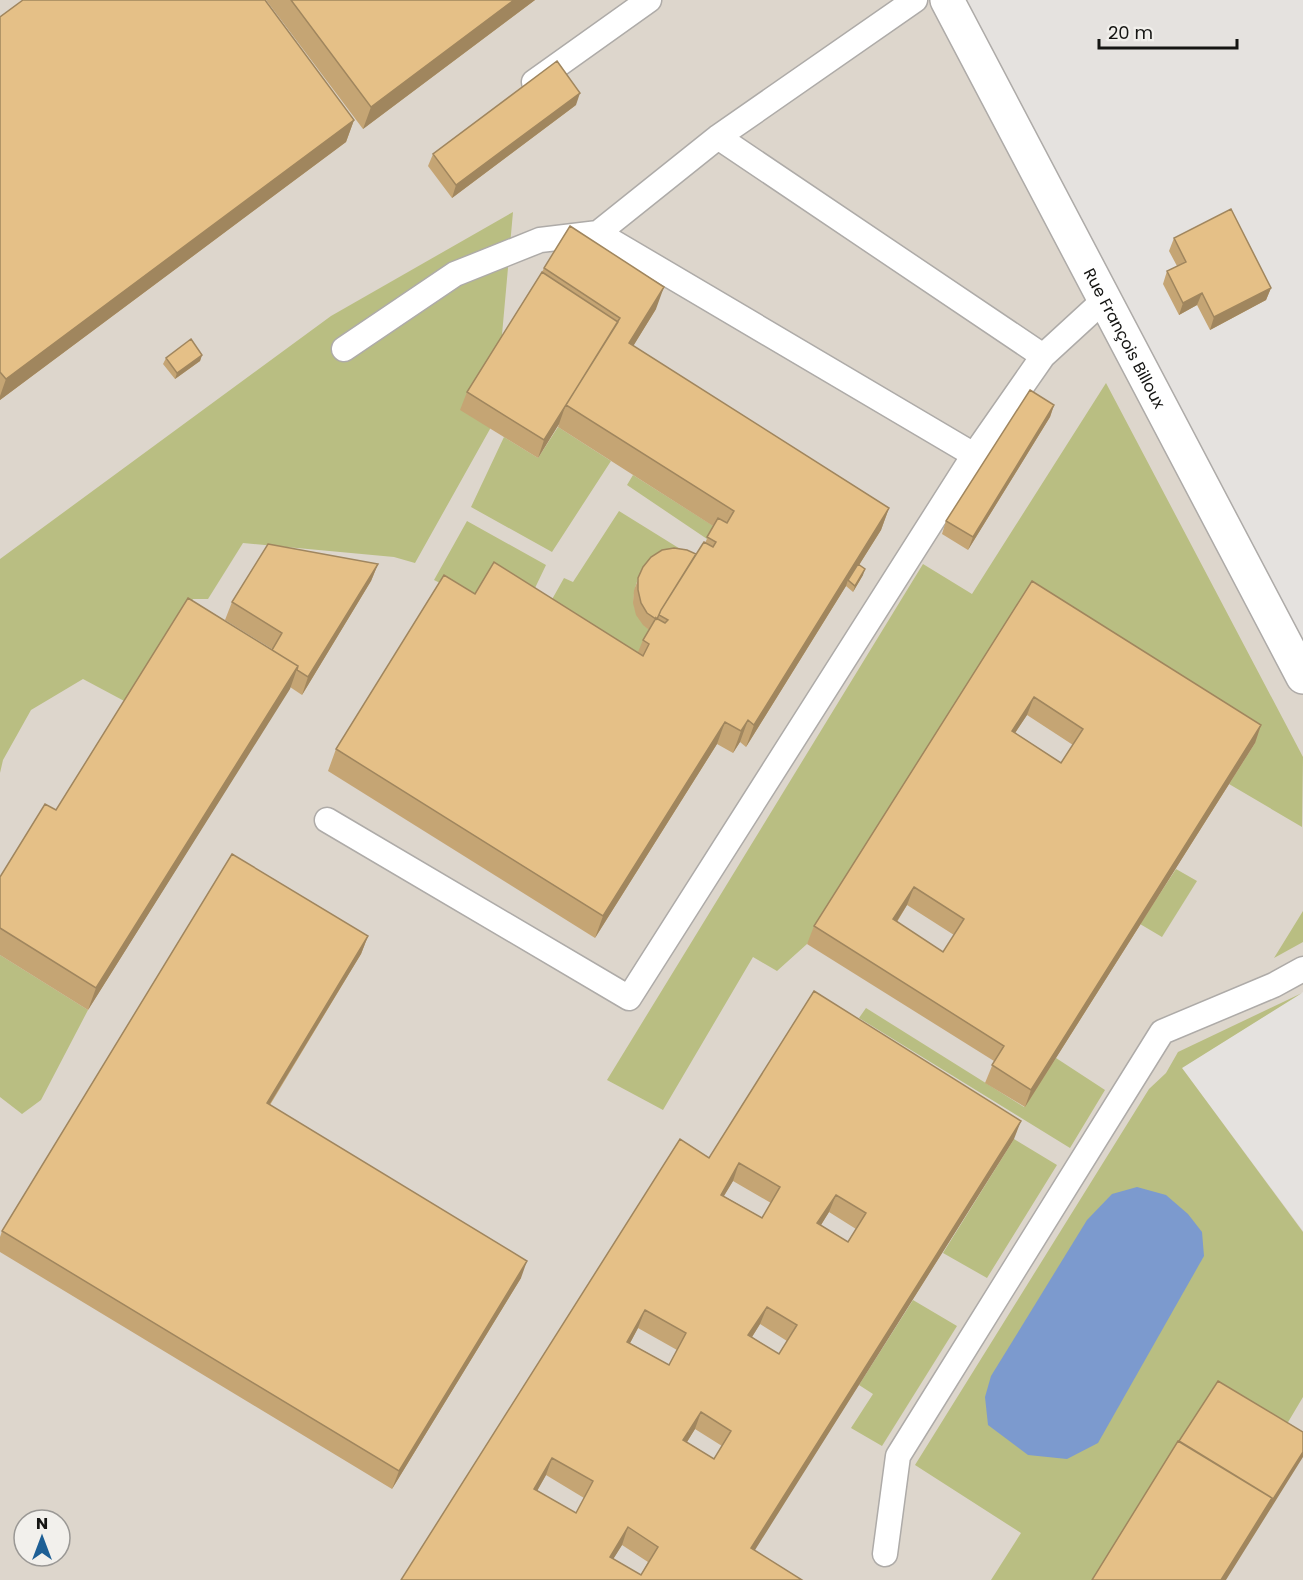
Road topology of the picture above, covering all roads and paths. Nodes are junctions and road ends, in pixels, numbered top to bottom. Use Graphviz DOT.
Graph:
graph roads {
  1 [pos="649,0"];
  2 [pos="915,0"];
  3 [pos="946,0"];
  4 [pos="519,92"];
  5 [pos="718,137"];
  6 [pos="598,233"];
  7 [pos="1104,300"];
  8 [pos="344,349"];
  9 [pos="1043,356"];
  10 [pos="974,455"];
  11 [pos="1303,677"];
  12 [pos="327,820"];
  13 [pos="1303,969"];
  14 [pos="885,1554"];
  1 -- 4 [label="lane"];
  2 -- 5 [label="lane"];
  3 -- 7 [label="street, Rue François Billoux"];
  5 -- 6 [label="lane"];
  5 -- 9 [label="lane"];
  6 -- 8 [label="lane"];
  6 -- 10 [label="lane"];
  7 -- 9 [label="lane"];
  7 -- 11 [label="street, Rue François Billoux"];
  9 -- 10 [label="lane"];
  10 -- 12 [label="lane"];
  13 -- 14 [label="lane"];
}
